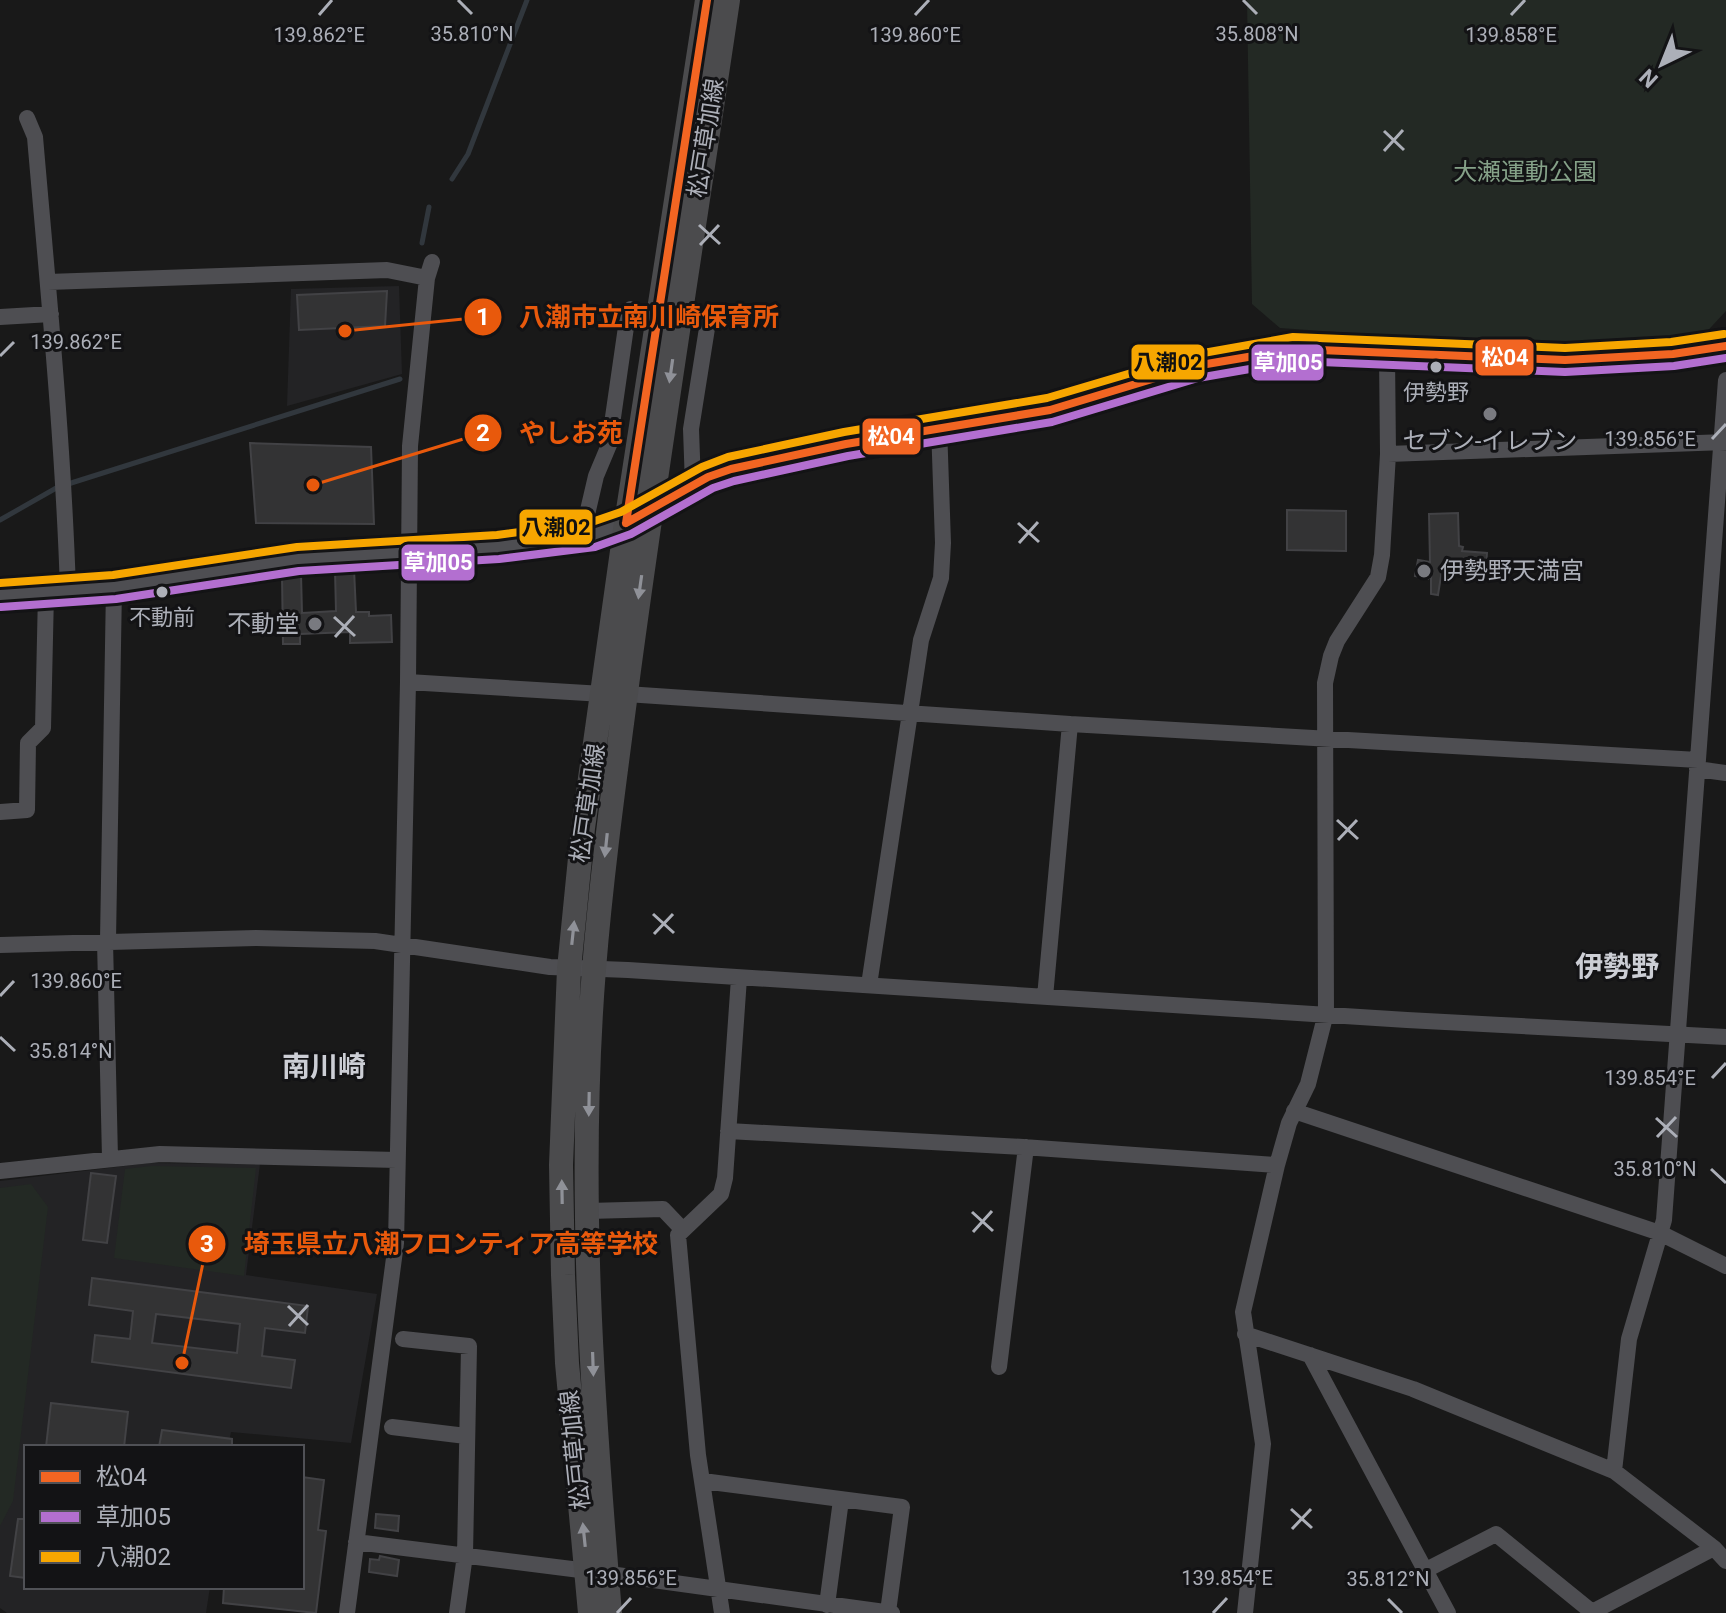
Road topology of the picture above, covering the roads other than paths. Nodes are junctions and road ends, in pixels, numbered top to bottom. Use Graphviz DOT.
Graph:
graph roads {
  1 [pos="707,0"];
  2 [pos="728,0"];
  3 [pos="27,118"];
  4 [pos="48,282"];
  5 [pos="671,292"];
  6 [pos="639,311"];
  7 [pos="51,314"];
  8 [pos="0,317"];
  9 [pos="699,320"];
  10 [pos="1726,346"];
  11 [pos="1387,355"];
  12 [pos="1726,380"];
  13 [pos="939,426"];
  14 [pos="1724,442"];
  15 [pos="1388,454"];
  16 [pos="693,485"];
  17 [pos="651,510"];
  18 [pos="626,523"];
  19 [pos="582,536"];
  20 [pos="409,551"];
  21 [pos="114,587"];
  22 [pos="68,590"];
  23 [pos="46,593"];
  24 [pos="0,595"];
  25 [pos="408,682"];
  26 [pos="615,694"];
  27 [pos="909,713"];
  28 [pos="1070,724"];
  29 [pos="1325,739"];
  30 [pos="1698,764"];
  31 [pos="1726,773"];
  32 [pos="0,812"];
  33 [pos="106,940"];
  34 [pos="401,943"];
  35 [pos="0,945"];
  36 [pos="569,969"];
  37 [pos="594,970"];
  38 [pos="739,978"];
  39 [pos="869,985"];
  40 [pos="1045,997"];
  41 [pos="1326,1013"];
  42 [pos="1679,1034"];
  43 [pos="1726,1037"];
  44 [pos="1294,1111"];
  45 [pos="728,1131"];
  46 [pos="1026,1147"];
  47 [pos="110,1158"];
  48 [pos="397,1160"];
  49 [pos="1277,1165"];
  50 [pos="0,1171"];
  51 [pos="588,1211"];
  52 [pos="683,1230"];
  53 [pos="1660,1233"];
  54 [pos="1726,1266"];
  55 [pos="1245,1334"];
  56 [pos="403,1339"];
  57 [pos="1310,1355"];
  58 [pos="999,1367"];
  59 [pos="392,1427"];
  60 [pos="466,1436"];
  61 [pos="1614,1471"];
  62 [pos="703,1481"];
  63 [pos="841,1500"];
  64 [pos="356,1542"];
  65 [pos="1714,1548"];
  66 [pos="465,1555"];
  67 [pos="1726,1561"];
  68 [pos="1426,1570"];
  69 [pos="597,1572"];
  70 [pos="719,1590"];
  71 [pos="827,1605"];
  72 [pos="347,1613"];
  73 [pos="457,1613"];
  74 [pos="590,1613"];
  75 [pos="610,1613"];
  76 [pos="722,1613"];
  77 [pos="890,1613"];
  78 [pos="1245,1613"];
  79 [pos="1448,1613"];
  1 -- 5 [label="main road, 松戸草加線"];
  2 -- 5 [label="main road, 松戸草加線"];
  3 -- 4 [label="street"];
  4 -- 7 [label="street"];
  4 -- 20 [label="street"];
  5 -- 17 [label="main road, 松戸草加線, one-way"];
  5 -- 18 [label="main road, 松戸草加線"];
  6 -- 19 [label="street"];
  7 -- 8 [label="street"];
  7 -- 22 [label="street"];
  9 -- 16 [label="street"];
  10 -- 11 [label="street"];
  11 -- 13 [label="street"];
  11 -- 15 [label="street"];
  12 -- 14 [label="street"];
  13 -- 16 [label="street"];
  13 -- 27 [label="street"];
  14 -- 15 [label="street"];
  14 -- 30 [label="street"];
  15 -- 29 [label="street"];
  16 -- 17 [label="street"];
  17 -- 18 [label="street"];
  17 -- 26 [label="main road, 松戸草加線, one-way"];
  18 -- 19 [label="street"];
  18 -- 26 [label="main road, 松戸草加線"];
  19 -- 20 [label="street"];
  20 -- 21 [label="street"];
  20 -- 25 [label="street"];
  21 -- 22 [label="street"];
  21 -- 33 [label="street"];
  22 -- 23 [label="street"];
  23 -- 24 [label="street"];
  23 -- 32 [label="street"];
  25 -- 26 [label="street"];
  25 -- 34 [label="street"];
  26 -- 27 [label="street"];
  36 -- 26 [label="main road, 松戸草加線, one-way"];
  26 -- 37 [label="main road, 松戸草加線, one-way"];
  27 -- 28 [label="street"];
  27 -- 39 [label="street"];
  28 -- 29 [label="street"];
  28 -- 40 [label="street"];
  29 -- 30 [label="street"];
  29 -- 41 [label="street"];
  30 -- 31 [label="street"];
  30 -- 42 [label="street"];
  33 -- 34 [label="street"];
  33 -- 35 [label="street"];
  33 -- 47 [label="street"];
  34 -- 36 [label="street"];
  34 -- 48 [label="street"];
  36 -- 37 [label="street"];
  69 -- 36 [label="main road, 松戸草加線, one-way"];
  37 -- 38 [label="street"];
  37 -- 51 [label="main road, 松戸草加線, one-way"];
  38 -- 39 [label="street"];
  38 -- 45 [label="street"];
  39 -- 40 [label="street"];
  40 -- 41 [label="street"];
  41 -- 42 [label="street"];
  41 -- 44 [label="street"];
  42 -- 43 [label="street"];
  42 -- 53 [label="street"];
  44 -- 49 [label="street"];
  44 -- 53 [label="street"];
  45 -- 46 [label="street"];
  45 -- 52 [label="street"];
  46 -- 49 [label="street"];
  46 -- 58 [label="street"];
  47 -- 48 [label="street"];
  47 -- 50 [label="street"];
  48 -- 64 [label="street"];
  49 -- 55 [label="street"];
  51 -- 52 [label="street"];
  51 -- 69 [label="main road, 松戸草加線, one-way"];
  52 -- 62 [label="street"];
  53 -- 54 [label="street"];
  53 -- 61 [label="street"];
  55 -- 57 [label="street"];
  55 -- 78 [label="street"];
  56 -- 60 [label="street"];
  57 -- 61 [label="street"];
  57 -- 68 [label="street"];
  59 -- 60 [label="street"];
  60 -- 66 [label="street"];
  61 -- 65 [label="street"];
  62 -- 63 [label="street"];
  62 -- 70 [label="street"];
  63 -- 71 [label="street"];
  63 -- 77 [label="street"];
  64 -- 66 [label="street"];
  64 -- 72 [label="street"];
  65 -- 67 [label="street"];
  65 -- 68 [label="street"];
  66 -- 69 [label="street"];
  66 -- 73 [label="street"];
  68 -- 79 [label="street"];
  69 -- 70 [label="street"];
  69 -- 74 [label="main road, 松戸草加線"];
  69 -- 75 [label="main road, 松戸草加線"];
  70 -- 71 [label="street"];
  70 -- 76 [label="street"];
  71 -- 77 [label="street"];
}
